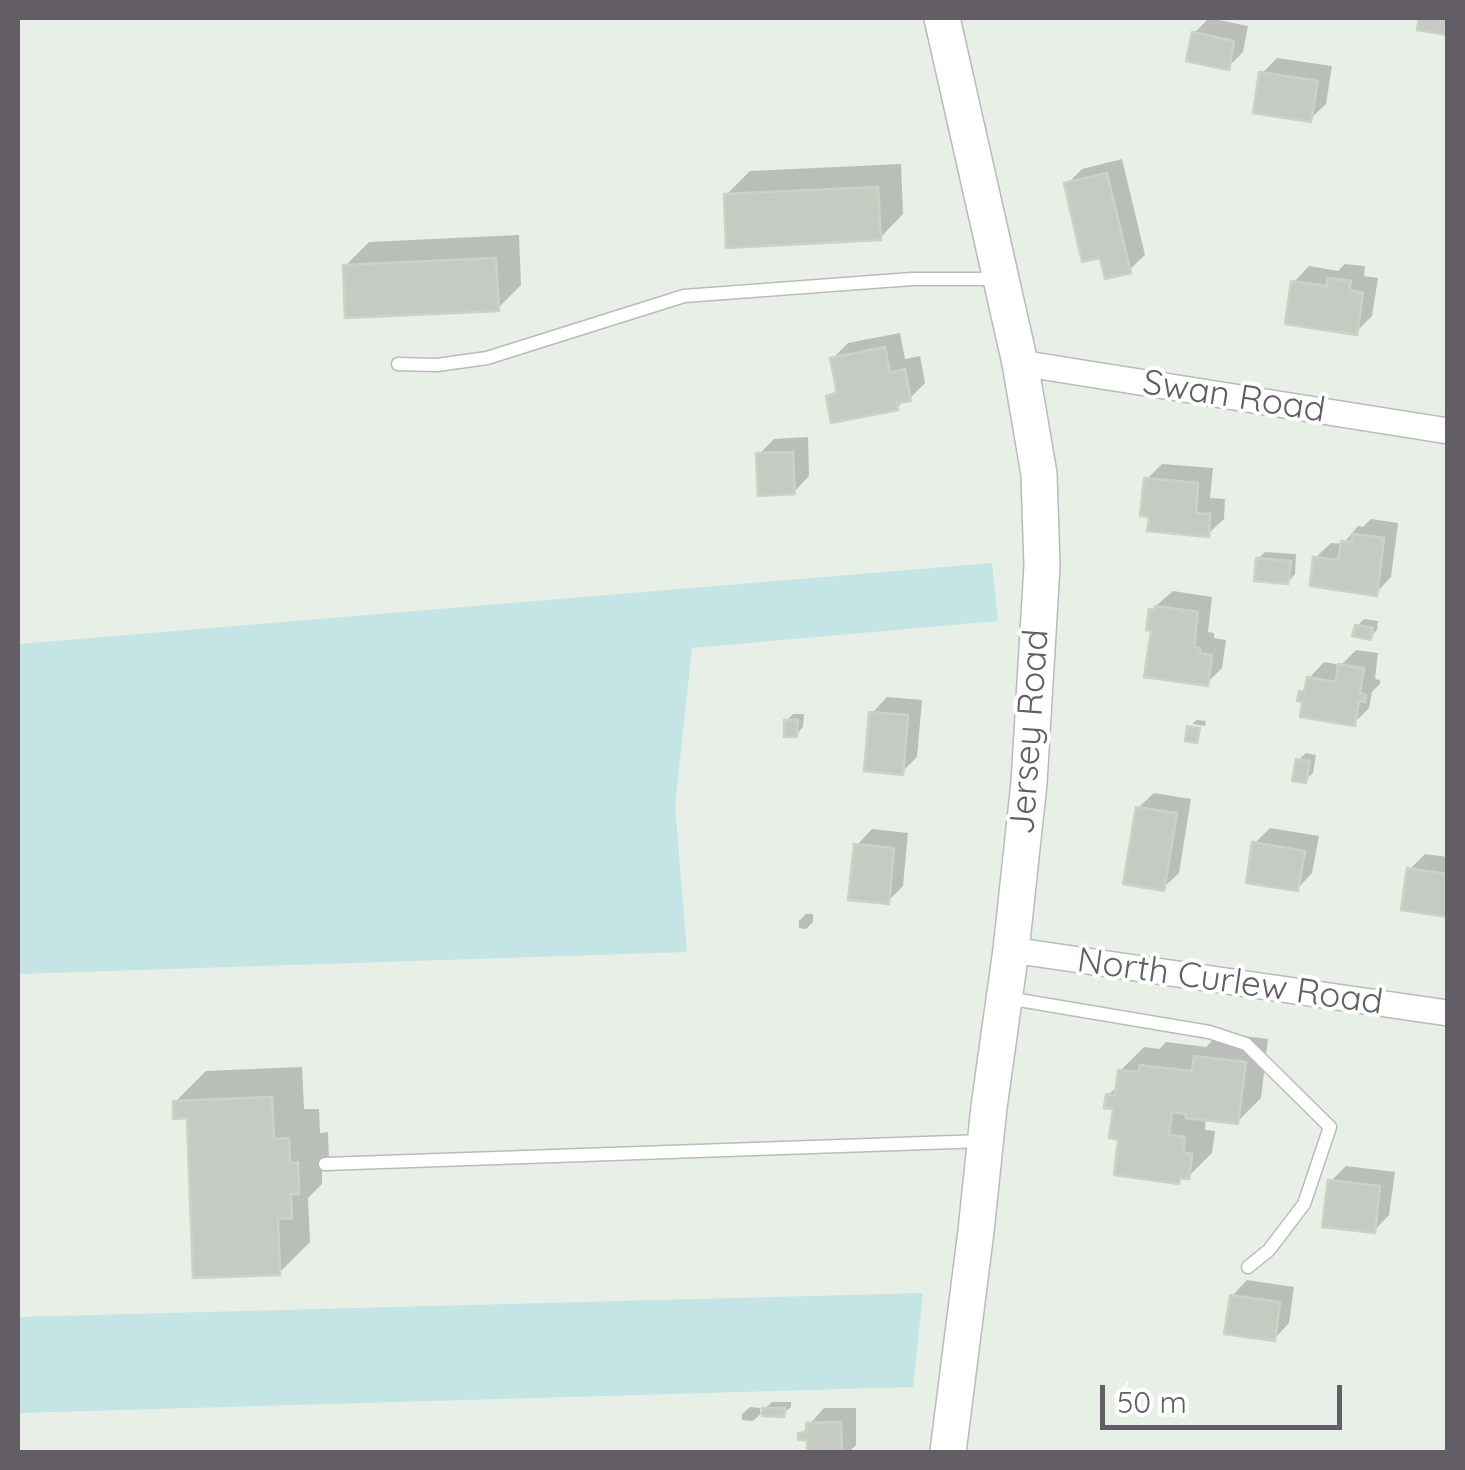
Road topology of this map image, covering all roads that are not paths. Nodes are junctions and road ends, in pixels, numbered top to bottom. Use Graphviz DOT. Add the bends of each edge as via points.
graph roads {
  1 [pos="942,18"];
  2 [pos="1000,278"];
  3 [pos="1020,362"];
  4 [pos="398,364"];
  5 [pos="1448,431"];
  6 [pos="1012,950"];
  7 [pos="1005,998"];
  8 [pos="1448,1013"];
  9 [pos="985,1141"];
  10 [pos="325,1164"];
  11 [pos="1248,1267"];
  12 [pos="953,1452"];
  1 -- 2 [label="street, Jersey Road"];
  2 -- 3 [label="street, Jersey Road"];
  2 -- 4 [label="lane" via="684,296 487,358"];
  3 -- 5 [label="street, Swan Road"];
  3 -- 6 [label="street, Jersey Road" via="1039,474 1042,566"];
  6 -- 7 [label="street, Jersey Road"];
  6 -- 8 [label="street, North Curlew Road"];
  7 -- 9 [label="street, Jersey Road"];
  7 -- 11 [label="lane" via="1246,1044 1330,1127 1304,1204"];
  9 -- 10 [label="lane"];
  9 -- 12 [label="street, Jersey Road"];
}
